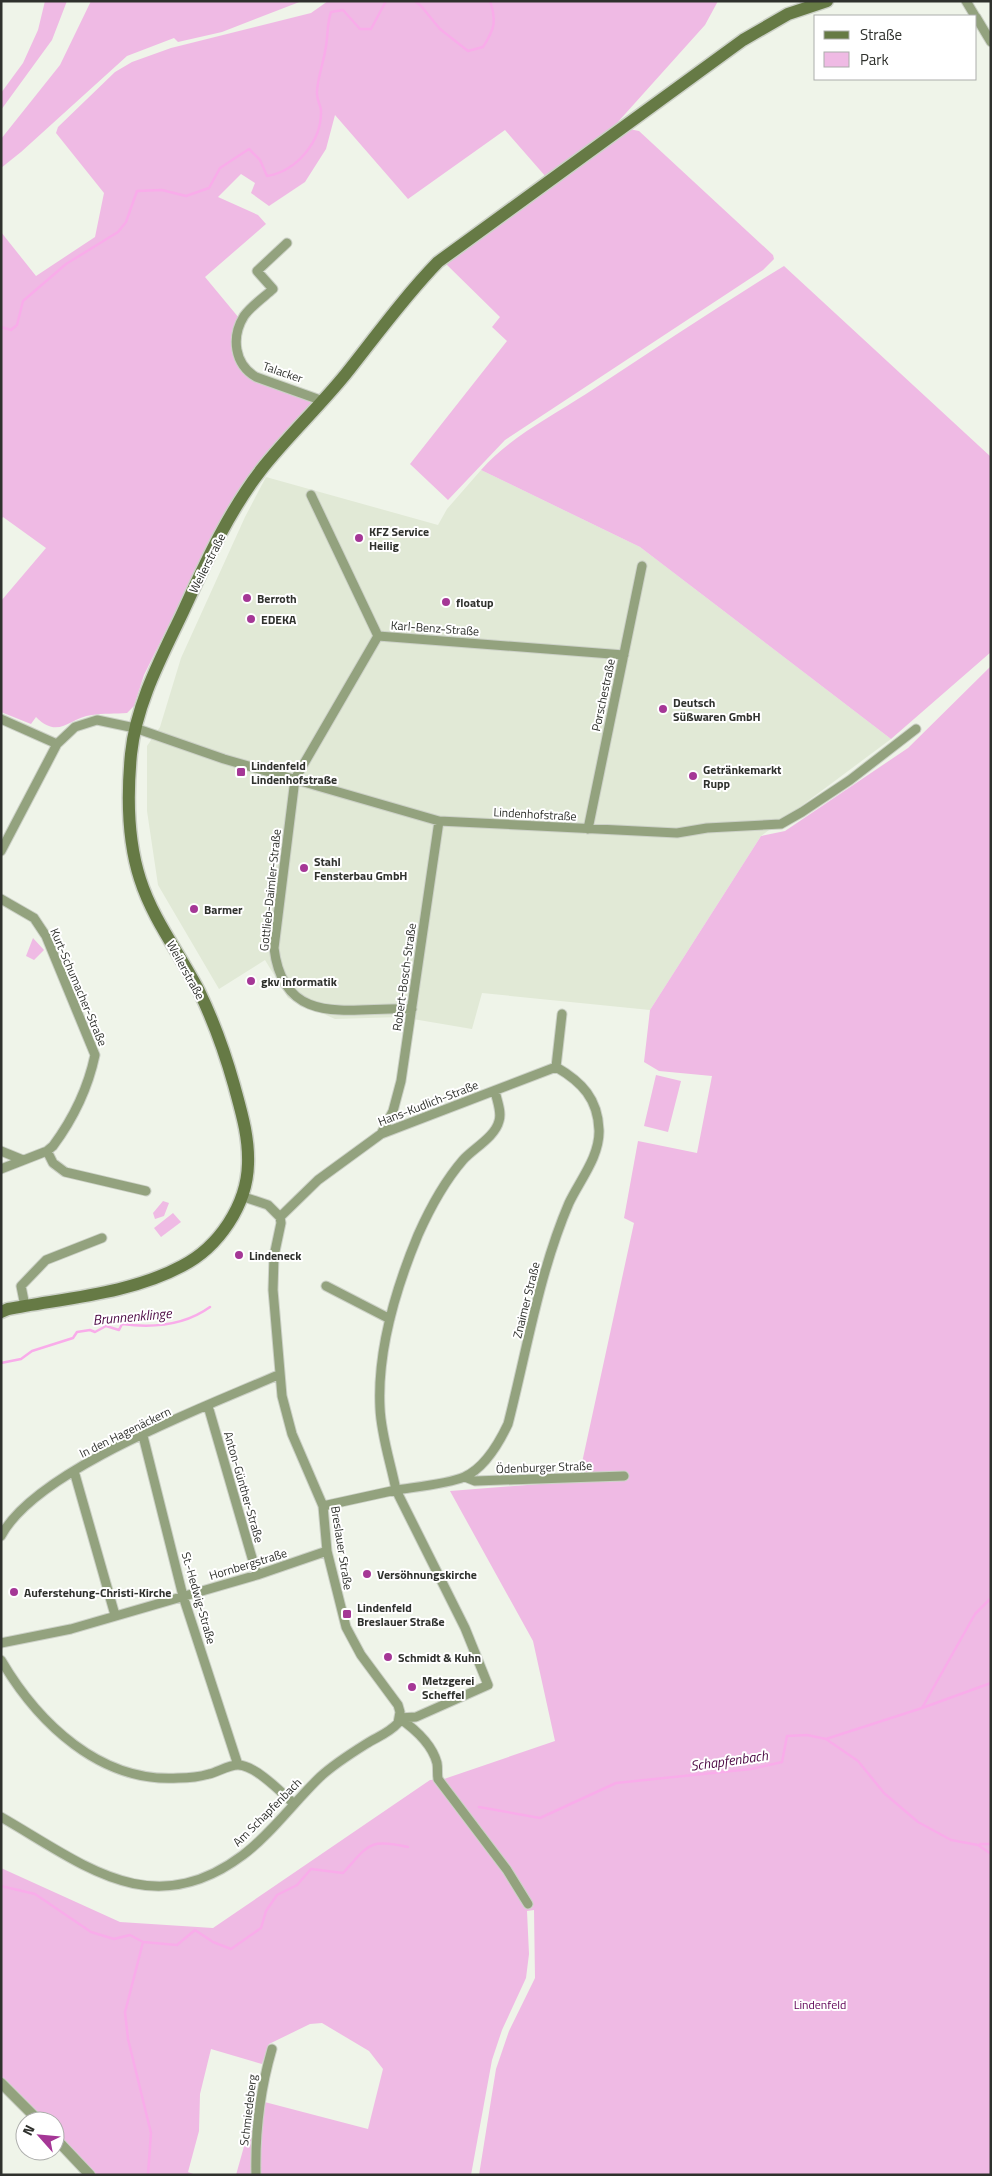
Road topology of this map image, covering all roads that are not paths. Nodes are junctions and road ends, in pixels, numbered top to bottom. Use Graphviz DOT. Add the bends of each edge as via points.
graph roads {
  1 [pos="827,1"];
  2 [pos="966,1"];
  3 [pos="974,15"];
  4 [pos="977,20"];
  5 [pos="991,42"];
  6 [pos="287,243"];
  7 [pos="323,401"];
  8 [pos="311,495"];
  9 [pos="642,566"];
  10 [pos="378,636"];
  11 [pos="624,655"];
  12 [pos="1,718"];
  13 [pos="135,728"];
  14 [pos="916,729"];
  15 [pos="58,744"];
  16 [pos="295,779"];
  17 [pos="440,821"];
  18 [pos="588,829"];
  19 [pos="1,851"];
  20 [pos="1,900"];
  21 [pos="412,1009"];
  22 [pos="562,1014"];
  23 [pos="556,1068"];
  24 [pos="495,1092"];
  25 [pos="382,1134"];
  26 [pos="1,1151"];
  27 [pos="47,1151"];
  28 [pos="23,1160"];
  29 [pos="1,1169"];
  30 [pos="146,1191"];
  31 [pos="241,1196"];
  32 [pos="280,1217"];
  33 [pos="102,1238"];
  34 [pos="326,1286"];
  35 [pos="25,1306"];
  36 [pos="1,1312"];
  37 [pos="390,1319"];
  38 [pos="278,1375"];
  39 [pos="208,1406"];
  40 [pos="143,1436"];
  41 [pos="74,1471"];
  42 [pos="624,1476"];
  43 [pos="465,1477"];
  44 [pos="396,1490"];
  45 [pos="323,1506"];
  46 [pos="1,1536"];
  47 [pos="327,1551"];
  48 [pos="257,1575"];
  49 [pos="183,1596"];
  50 [pos="115,1616"];
  51 [pos="1,1643"];
  52 [pos="1,1660"];
  53 [pos="399,1718"];
  54 [pos="238,1765"];
  55 [pos="293,1803"];
  56 [pos="1,1817"];
  57 [pos="528,1904"];
  58 [pos="272,2049"];
  59 [pos="1,2083"];
  60 [pos="29,2111"];
  61 [pos="65,2149"];
  62 [pos="90,2175"];
  63 [pos="256,2175"];
  1 -- 7 [label="main road, Weilerstraße" via="788,14 743,40 438,262 398,305"];
  2 -- 3 [label="street"];
  4 -- 5 [label="street"];
  6 -- 7 [label="street, Talacker" via="257,271 272,289 245,315 236,341 237,355 247,371 256,377"];
  7 -- 13 [label="main road, Weilerstraße" via="276,452 234,511 153,676"];
  8 -- 10 [label="street"];
  9 -- 11 [label="street, Porschestraße"];
  10 -- 11 [label="street, Karl-Benz-Straße"];
  10 -- 16 [label="street, Karl-Benz-Straße"];
  11 -- 18 [label="street, Porschestraße"];
  12 -- 15 [label="street"];
  13 -- 15 [label="street, Lindenhofstraße" via="98,720 75,727"];
  13 -- 16 [label="street, Lindenhofstraße" via="224,759"];
  13 -- 31 [label="main road, Weilerstraße" via="128,800 134,855 151,908 198,988 227,1059 245,1126 248,1165"];
  14 -- 18 [label="street, Lindenhofstraße" via="850,780 782,824 677,833"];
  15 -- 19 [label="street, Lindenhofstraße"];
  16 -- 17 [label="street, Lindenhofstraße"];
  16 -- 21 [label="street, Gottlieb-Daimler-Straße" via="274,948 276,966 287,988 304,1002 331,1011"];
  17 -- 18 [label="street, Lindenhofstraße"];
  17 -- 21 [label="street, Robert-Bosch-Straße"];
  20 -- 27 [label="street, Kurt-Schumacher-Straße" via="34,918 46,936 95,1055 76,1109"];
  21 -- 25 [label="street, Robert-Bosch-Straße" via="401,1081"];
  22 -- 23 [label="street"];
  23 -- 24 [label="street, Hans-Kudlich-Straße"];
  23 -- 43 [label="street, Znaimer Straße" via="576,1078 596,1107 599,1131 595,1154 551,1250 508,1424 499,1444"];
  24 -- 25 [label="street, Hans-Kudlich-Straße"];
  24 -- 37 [label="street, Hans-Kudlich-Straße" via="499,1121 437,1196 418,1235"];
  25 -- 32 [label="street, Hans-Kudlich-Straße" via="318,1180"];
  26 -- 28 [label="street"];
  27 -- 28 [label="street"];
  27 -- 30 [label="street" via="52,1163 65,1172"];
  28 -- 29 [label="street"];
  31 -- 32 [label="street" via="268,1205"];
  31 -- 35 [label="main road, Weilerstraße" via="217,1238 183,1266 124,1286"];
  32 -- 38 [label="street, Breslauer Straße" via="273,1290"];
  33 -- 35 [label="street" via="46,1260 21,1286"];
  34 -- 37 [label="street"];
  35 -- 36 [label="main road, Weilerstraße"];
  37 -- 44 [label="street, Hans-Kudlich-Straße" via="381,1373 380,1409"];
  38 -- 39 [label="street, In den Hagenäckern"];
  38 -- 45 [label="street, Breslauer Straße" via="292,1434"];
  39 -- 40 [label="street, In den Hagenäckern"];
  39 -- 48 [label="street, Anton-Günther-Straße"];
  40 -- 41 [label="street, In den Hagenäckern"];
  40 -- 49 [label="street, St.-Hedwig-Straße"];
  41 -- 46 [label="street, In den Hagenäckern" via="24,1506"];
  41 -- 50 [label="street"];
  42 -- 43 [label="street, Ödenburger Straße" via="475,1481"];
  43 -- 44 [label="street"];
  44 -- 45 [label="street"];
  44 -- 53 [label="street, Hans-Kudlich-Straße" via="465,1628 488,1685 416,1717"];
  45 -- 47 [label="street, Breslauer Straße"];
  47 -- 48 [label="street, Hornbergstraße"];
  47 -- 53 [label="street, Breslauer Straße" via="346,1627 361,1655 398,1704"];
  48 -- 49 [label="street, Hornbergstraße"];
  49 -- 50 [label="street, Hornbergstraße"];
  49 -- 54 [label="street, St.-Hedwig-Straße"];
  50 -- 51 [label="street, Hornbergstraße" via="71,1629"];
  52 -- 54 [label="street" via="18,1689 44,1720 79,1748 117,1768 142,1776 172,1778 207,1775"];
  53 -- 55 [label="street, Am Schapfenbach" via="394,1727 332,1766"];
  53 -- 57 [label="street" via="425,1741 438,1765 438,1779 507,1870"];
  54 -- 55 [label="street" via="273,1784"];
  55 -- 56 [label="street, Am Schapfenbach" via="243,1855 196,1881 168,1886 136,1886 117,1881"];
  58 -- 63 [label="street, Schmiedeberg" via="256,2126"];
  59 -- 60 [label="street"];
  61 -- 62 [label="street"];
}
